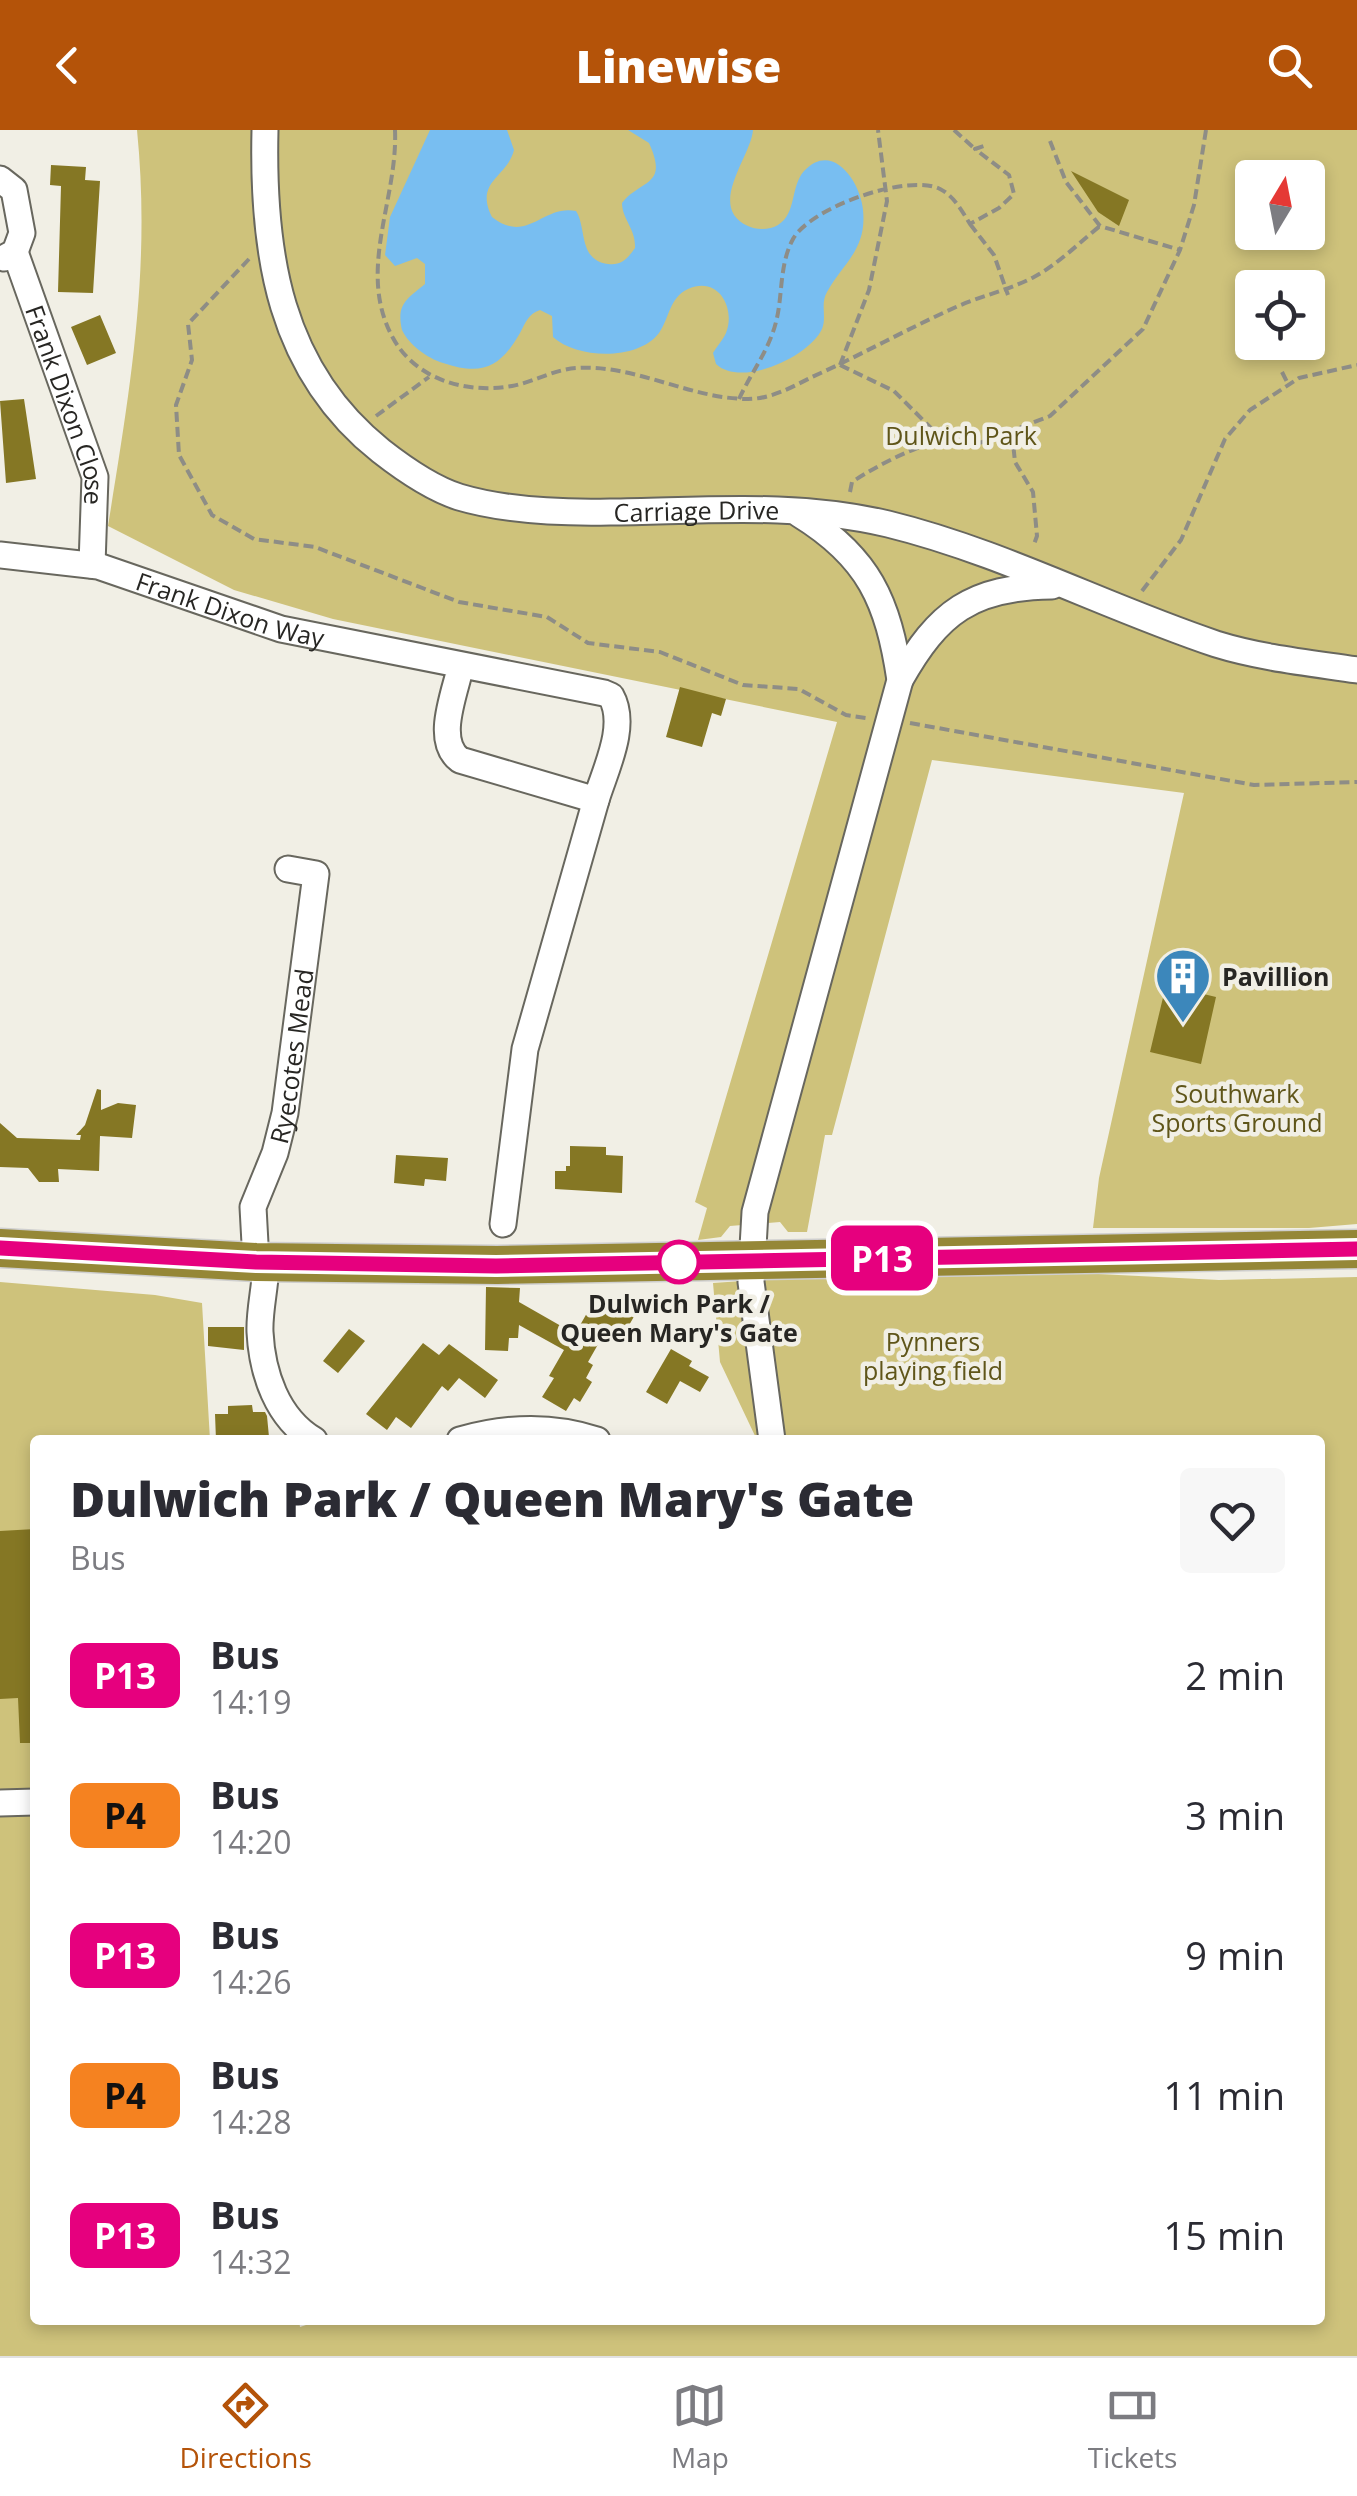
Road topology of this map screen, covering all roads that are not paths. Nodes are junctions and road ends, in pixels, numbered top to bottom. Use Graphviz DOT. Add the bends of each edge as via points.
graph roads {
  1 [pos="265,130"];
  2 [pos="0,179"];
  3 [pos="8,255"];
  4 [pos="793,510"];
  5 [pos="0,555"];
  6 [pos="92,565"];
  7 [pos="1062,586"];
  8 [pos="460,665"];
  9 [pos="1357,670"];
  10 [pos="900,680"];
  11 [pos="596,800"];
  12 [pos="288,869"];
  13 [pos="503,1224"];
  14 [pos="0,1248"];
  15 [pos="1357,1249"];
  16 [pos="751,1260"];
  17 [pos="261,1262"];
  18 [pos="305,1435"];
  19 [pos="482,1435"];
  20 [pos="572,1435"];
  21 [pos="771,1435"];
  22 [pos="30,1802"];
  23 [pos="0,1803"];
  1 -- 4 [label="street, Carriage Drive" via="270,238 282,306 326,396 356,431 430,484 488,504 608,512"];
  2 -- 3 [label="street, Frank Dixon Close" via="14,190 22,233"];
  3 -- 6 [label="street, Frank Dixon Close" via="94,477"];
  4 -- 7 [label="street, Carriage Drive" via="932,536"];
  4 -- 10 [label="street" via="840,544 873,584"];
  5 -- 6 [label="street, Frank Dixon Way"];
  6 -- 8 [label="street, Frank Dixon Way" via="281,629"];
  7 -- 9 [label="street, Carriage Drive" via="1220,645"];
  7 -- 10 [label="street" via="994,593 963,607 939,622"];
  8 -- 11 [label="street" via="446,739 450,752"];
  8 -- 11 [label="street, Frank Dixon Way" via="611,696 616,733"];
  10 -- 16 [label="street" via="760,1187"];
  11 -- 13 [label="street, Frank Dixon Way" via="525,1049"];
  12 -- 17 [label="street, Ryecotes Mead" via="316,874 285,1114 253,1207"];
  14 -- 17 [label="highway"];
  15 -- 16 [label="highway"];
  16 -- 17 [label="highway"];
  16 -- 21 [label="street"];
  17 -- 18 [label="street" via="268,1381"];
  19 -- 20 [label="street" via="512,1428"];
  22 -- 23 [label="street"];
}
